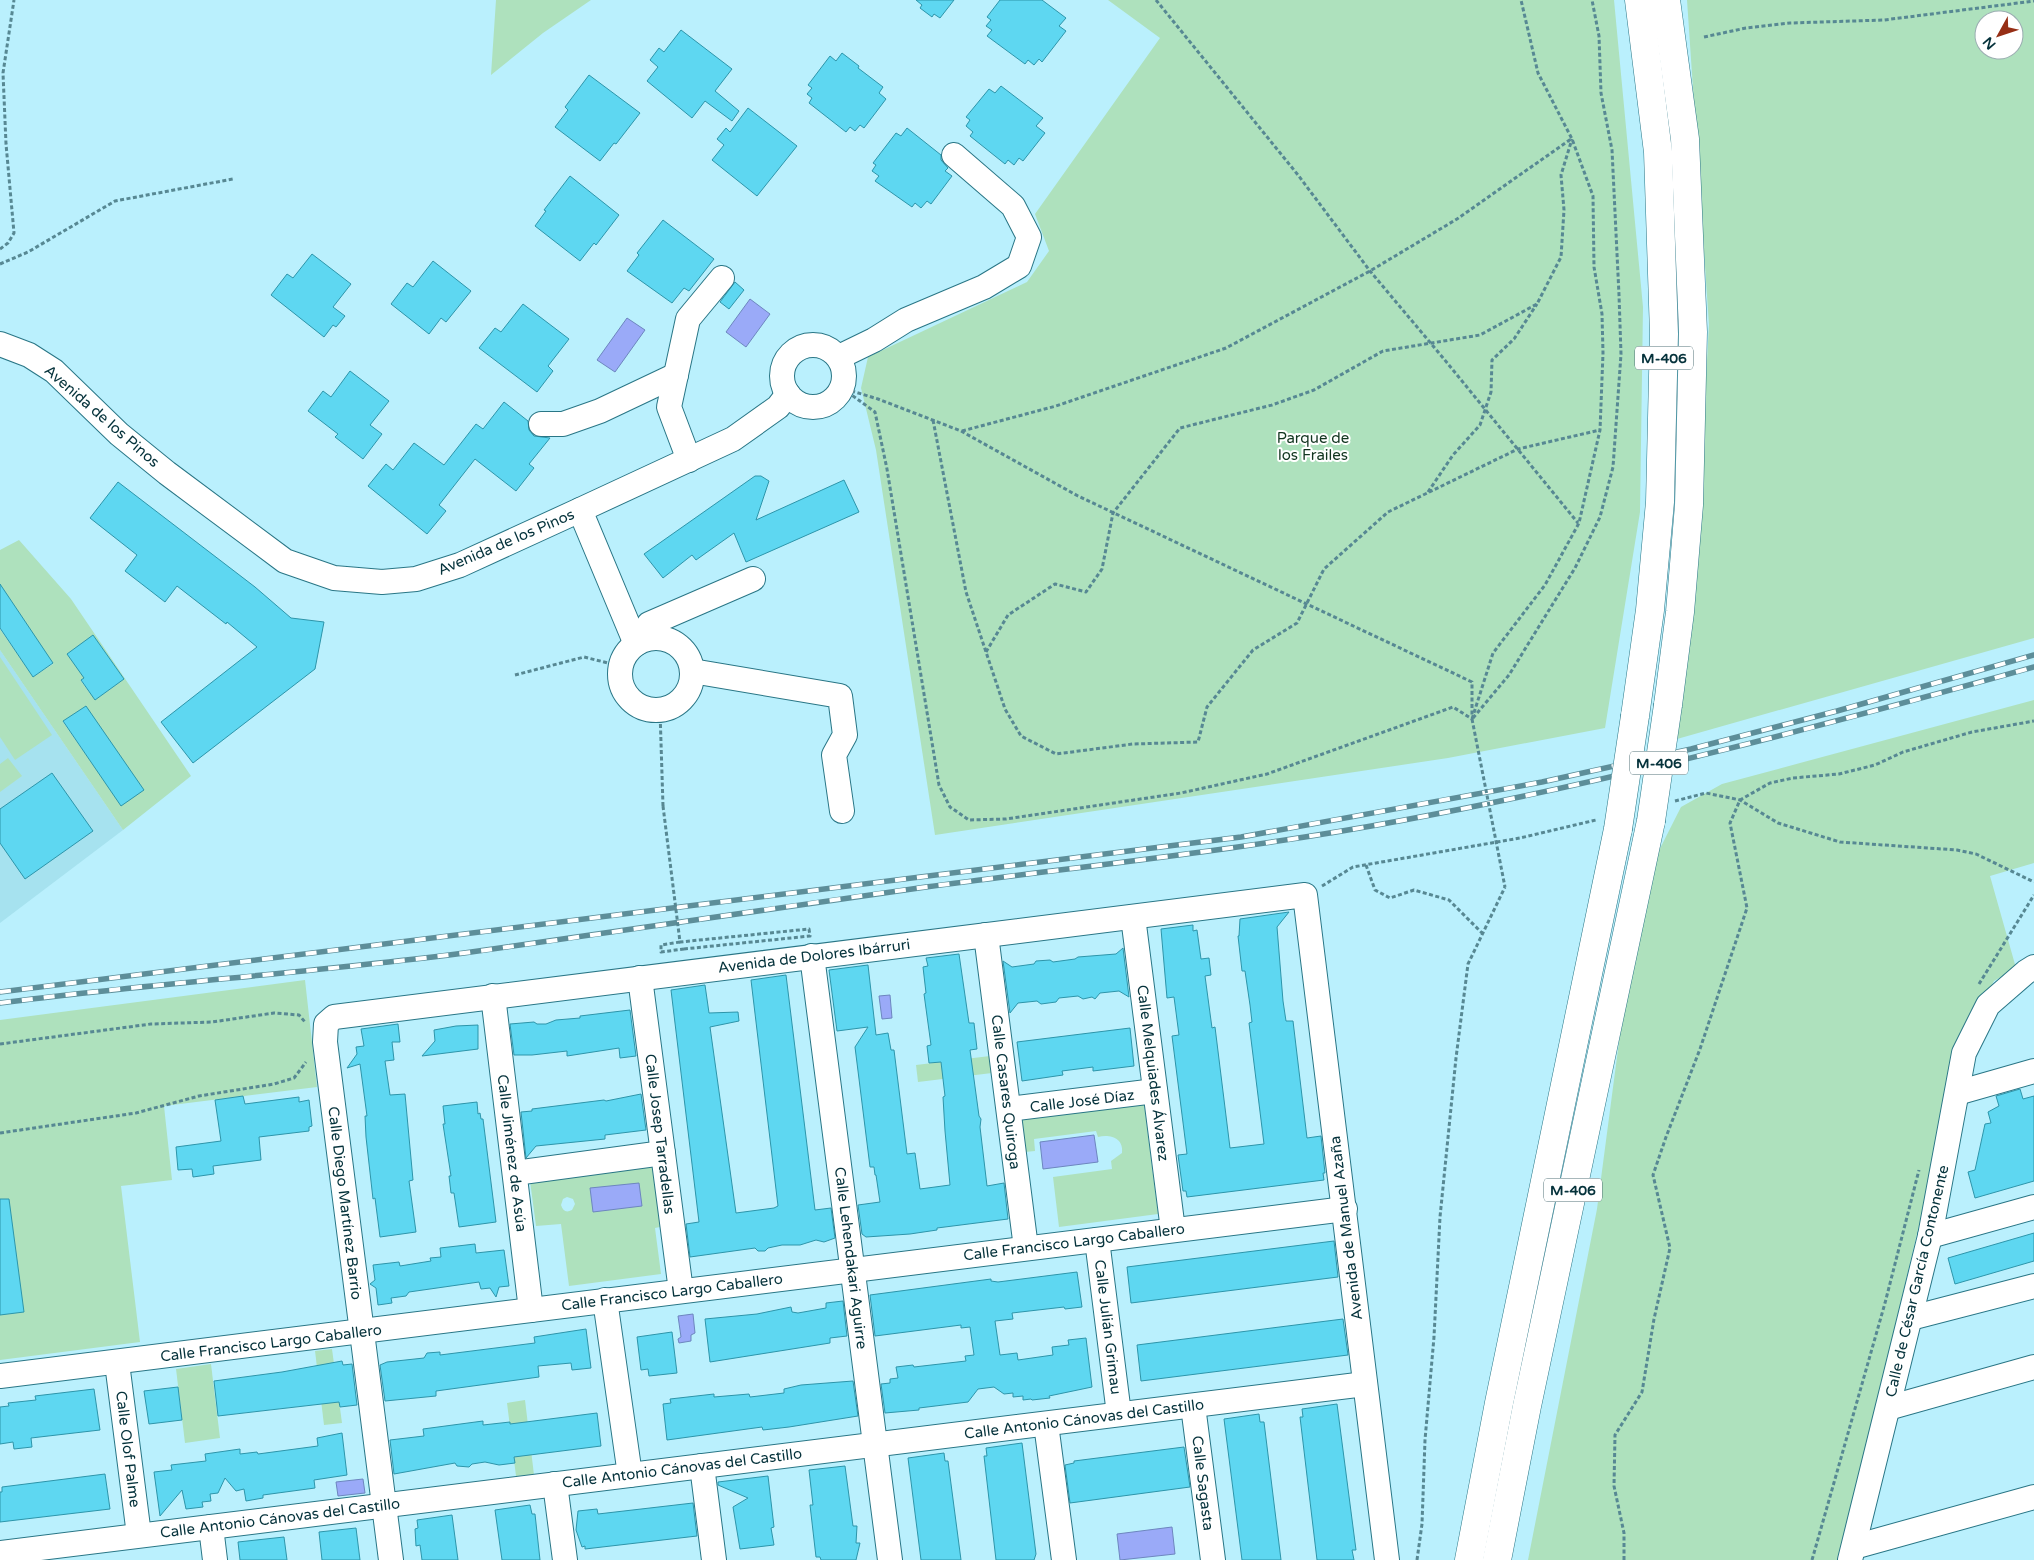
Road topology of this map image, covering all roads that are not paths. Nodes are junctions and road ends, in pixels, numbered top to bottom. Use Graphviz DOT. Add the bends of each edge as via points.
graph roads {
  1 [pos="1639,0"];
  2 [pos="1666,0"];
  3 [pos="954,155"];
  4 [pos="722,278"];
  5 [pos="0,344"];
  6 [pos="839,357"];
  7 [pos="676,375"];
  8 [pos="788,394"];
  9 [pos="542,424"];
  10 [pos="689,460"];
  11 [pos="580,510"];
  12 [pos="753,579"];
  13 [pos="641,641"];
  14 [pos="692,671"];
  15 [pos="842,811"];
  16 [pos="1305,895"];
  17 [pos="1133,917"];
  18 [pos="986,935"];
  19 [pos="812,956"];
  20 [pos="2034,967"];
  21 [pos="640,978"];
  22 [pos="493,996"];
  23 [pos="318,1026"];
  24 [pos="2034,1071"];
  25 [pos="1155,1091"];
  26 [pos="1957,1093"];
  27 [pos="1009,1110"];
  28 [pos="663,1153"];
  29 [pos="515,1173"];
  30 [pos="2034,1207"];
  31 [pos="1345,1209"];
  32 [pos="1173,1230"];
  33 [pos="1930,1236"];
  34 [pos="1097,1240"];
  35 [pos="1026,1248"];
  36 [pos="852,1270"];
  37 [pos="2034,1286"];
  38 [pos="680,1291"];
  39 [pos="606,1300"];
  40 [pos="531,1310"];
  41 [pos="1911,1318"];
  42 [pos="361,1331"];
  43 [pos="117,1363"];
  44 [pos="2034,1367"];
  45 [pos="0,1376"];
  46 [pos="1365,1384"];
  47 [pos="1193,1406"];
  48 [pos="1888,1408"];
  49 [pos="1120,1414"];
  50 [pos="1046,1424"];
  51 [pos="875,1444"];
  52 [pos="702,1466"];
  53 [pos="630,1475"];
  54 [pos="555,1484"];
  55 [pos="2034,1497"];
  56 [pos="384,1505"];
  57 [pos="211,1527"];
  58 [pos="139,1535"];
  59 [pos="67,1552"];
  60 [pos="0,1553"];
  61 [pos="1852,1553"];
  62 [pos="215,1560"];
  63 [pos="390,1560"];
  64 [pos="565,1560"];
  65 [pos="714,1560"];
  66 [pos="890,1560"];
  67 [pos="1064,1560"];
  68 [pos="1213,1560"];
  69 [pos="1386,1560"];
  70 [pos="1469,1560"];
  71 [pos="1498,1560"];
  1 -- 70 [label="highway, M-406, bridge" via="1658,152 1664,334 1660,502 1650,610 1618,829"];
  2 -- 71 [label="highway, M-406, bridge" via="1684,139 1693,332 1689,505 1680,612 1651,821 1527,1406"];
  3 -- 6 [label="street" via="1014,206 1028,238 1019,266 984,287 906,320"];
  4 -- 7 [label="street" via="688,319"];
  5 -- 11 [label="street, Avenida de los Pinos" via="29,355 54,371 167,473 286,561 334,578 382,582 416,579 460,564"];
  6 -- 8 [label="street" via="844,377 836,397 827,403 806,406"];
  6 -- 8 [label="street" via="820,345 798,348 790,355 782,375"];
  7 -- 9 [label="street" via="600,411 563,424"];
  7 -- 10 [label="street" via="669,407"];
  8 -- 10 [label="street, Avenida de los Pinos" via="778,408 733,439"];
  10 -- 11 [label="street, Avenida de los Pinos"];
  11 -- 13 [label="street"];
  12 -- 13 [label="street" via="649,624"];
  13 -- 14 [label="street" via="659,638 671,641 682,648"];
  13 -- 14 [label="street" via="626,652 620,666 620,679 632,702 643,708 660,710 672,707 684,697"];
  14 -- 15 [label="street" via="840,696 844,735 834,755"];
  16 -- 17 [label="street, Avenida de Dolores Ibárruri"];
  16 -- 31 [label="street, Avenida de Manuel Azaña"];
  17 -- 18 [label="street, Avenida de Dolores Ibárruri"];
  17 -- 25 [label="street, Calle Melquiades Álvarez"];
  18 -- 19 [label="street, Avenida de Dolores Ibárruri"];
  18 -- 27 [label="street, Calle Casares Quiroga"];
  19 -- 21 [label="street, Avenida de Dolores Ibárruri"];
  19 -- 36 [label="street, Calle Lehendakari Aguirre"];
  20 -- 26 [label="street, Calle de César García Contonente" via="1981,997 1964,1053"];
  21 -- 22 [label="street, Avenida de Dolores Ibárruri"];
  21 -- 28 [label="street, Calle Josep Tarradellas"];
  22 -- 23 [label="street, Avenida de Dolores Ibárruri" via="334,1017"];
  22 -- 29 [label="street, Calle Jiménez de Asúa"];
  23 -- 42 [label="street, Calle Diego Martínez Barrio" via="325,1042"];
  24 -- 26 [label="street"];
  25 -- 27 [label="street, Calle José Díaz"];
  25 -- 32 [label="street, Calle Melquiades Álvarez"];
  26 -- 33 [label="street, Calle de César García Contonente"];
  27 -- 35 [label="street, Calle Casares Quiroga"];
  28 -- 29 [label="street"];
  28 -- 38 [label="street, Calle Josep Tarradellas"];
  29 -- 40 [label="street, Calle Jiménez de Asúa"];
  30 -- 33 [label="street"];
  31 -- 32 [label="street, Calle Francisco Largo Caballero"];
  31 -- 46 [label="street, Avenida de Manuel Azaña"];
  32 -- 34 [label="street, Calle Francisco Largo Caballero"];
  33 -- 41 [label="street, Calle de César García Contonente"];
  34 -- 35 [label="street, Calle Francisco Largo Caballero"];
  34 -- 49 [label="street, Calle Julián Grimau"];
  35 -- 36 [label="street, Calle Francisco Largo Caballero"];
  36 -- 38 [label="street, Calle Francisco Largo Caballero"];
  36 -- 51 [label="street, Calle Lehendakari Aguirre"];
  37 -- 41 [label="street"];
  38 -- 39 [label="street, Calle Francisco Largo Caballero"];
  39 -- 40 [label="street, Calle Francisco Largo Caballero"];
  39 -- 53 [label="street"];
  40 -- 42 [label="street, Calle Francisco Largo Caballero"];
  41 -- 48 [label="street, Calle de César García Contonente"];
  42 -- 43 [label="street, Calle Francisco Largo Caballero"];
  42 -- 56 [label="street, Calle Diego Martínez Barrio"];
  43 -- 45 [label="street, Calle Francisco Largo Caballero"];
  43 -- 58 [label="street, Calle Olof Palme"];
  44 -- 48 [label="street"];
  46 -- 47 [label="street, Calle Antonio Cánovas del Castillo"];
  46 -- 69 [label="street, Avenida de Manuel Azaña"];
  47 -- 49 [label="street, Calle Antonio Cánovas del Castillo"];
  47 -- 68 [label="street, Calle Sagasta"];
  48 -- 61 [label="street, Calle de César García Contonente"];
  49 -- 50 [label="street, Calle Antonio Cánovas del Castillo"];
  50 -- 51 [label="street, Calle Antonio Cánovas del Castillo"];
  50 -- 67 [label="street"];
  51 -- 52 [label="street, Calle Antonio Cánovas del Castillo"];
  51 -- 66 [label="street, Calle Lehendakari Aguirre"];
  52 -- 53 [label="street, Calle Antonio Cánovas del Castillo"];
  52 -- 65 [label="street"];
  53 -- 54 [label="street, Calle Antonio Cánovas del Castillo"];
  54 -- 56 [label="street, Calle Antonio Cánovas del Castillo"];
  54 -- 64 [label="street"];
  55 -- 61 [label="street"];
  56 -- 57 [label="street, Calle Antonio Cánovas del Castillo"];
  56 -- 63 [label="street, Calle Diego Martínez Barrio"];
  57 -- 58 [label="street, Calle Antonio Cánovas del Castillo"];
  57 -- 62 [label="street"];
  58 -- 59 [label="street, Calle Antonio Cánovas del Castillo"];
  59 -- 60 [label="street, Calle Antonio Cánovas del Castillo"];
}
